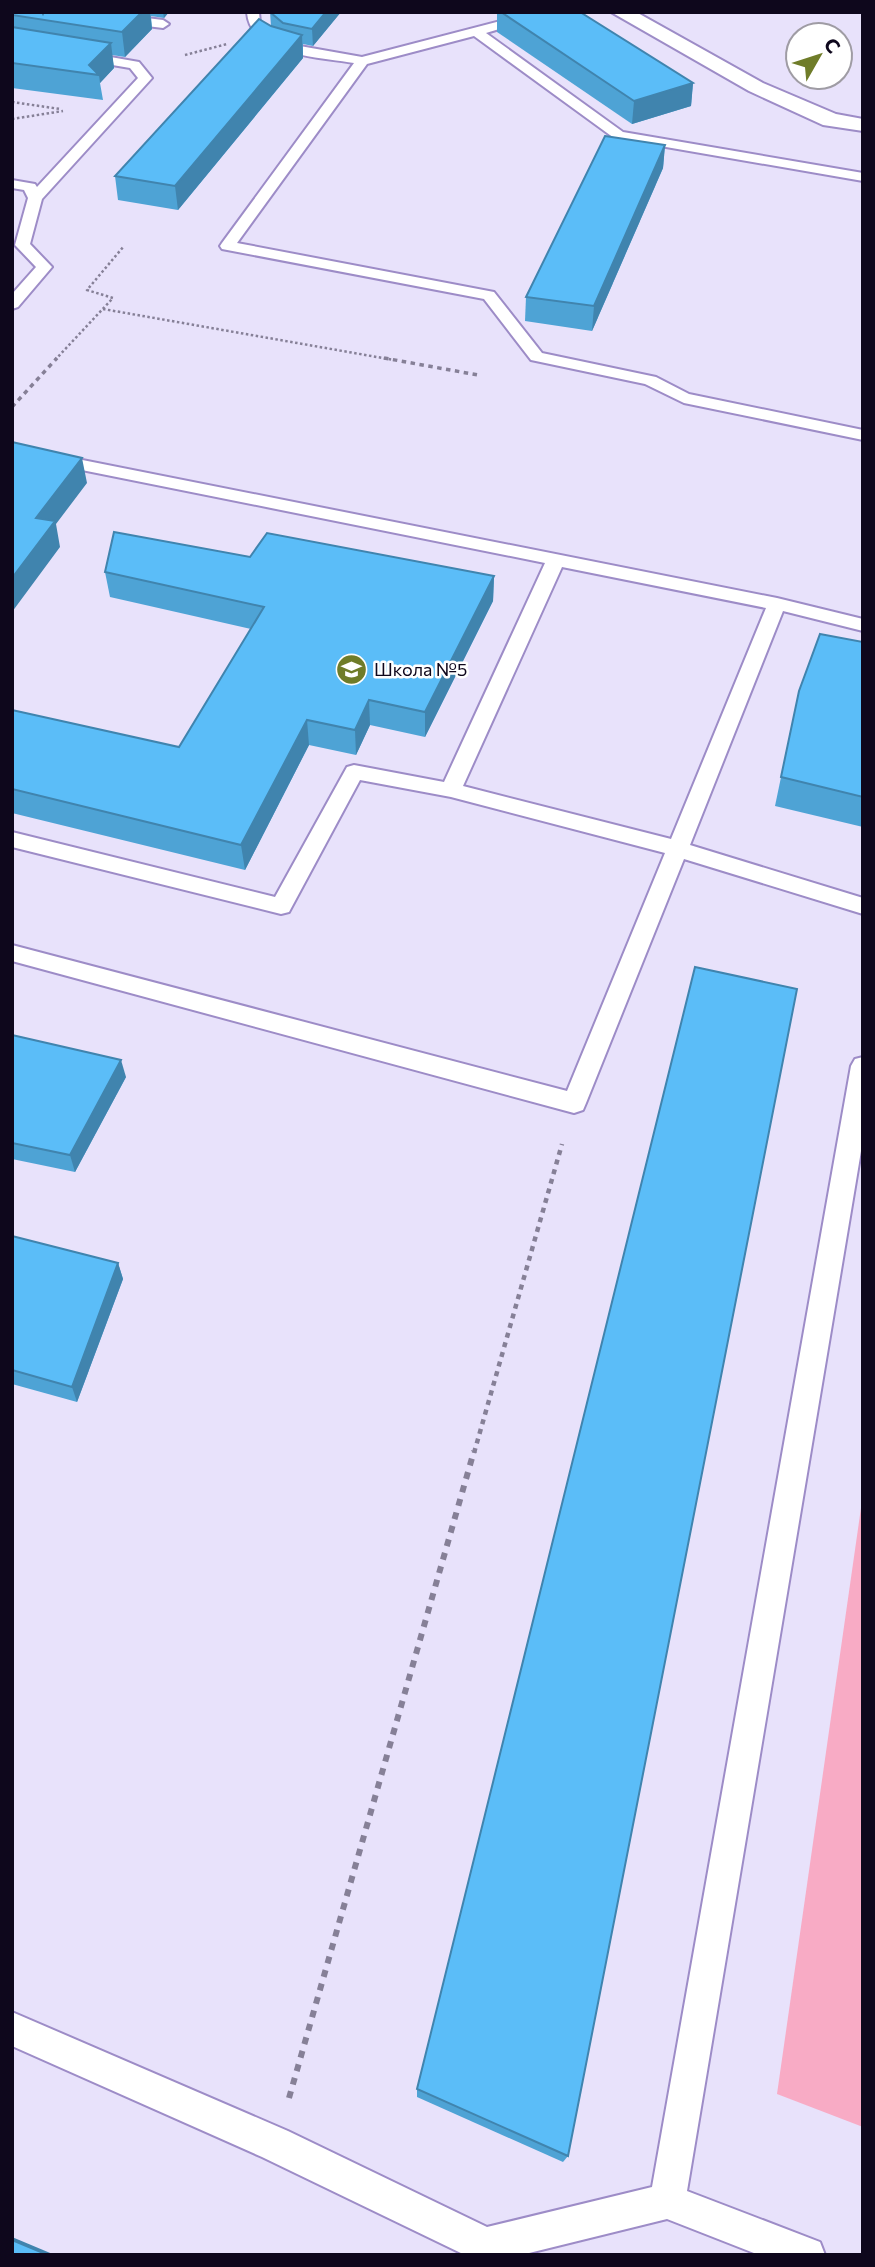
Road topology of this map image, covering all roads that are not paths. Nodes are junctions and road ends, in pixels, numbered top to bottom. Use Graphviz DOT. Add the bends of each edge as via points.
graph roads {
  1 [pos="65,12"];
  2 [pos="253,12"];
  3 [pos="550,12"];
  4 [pos="621,12"];
  5 [pos="163,24"];
  6 [pos="476,33"];
  7 [pos="66,53"];
  8 [pos="362,61"];
  9 [pos="863,125"];
  10 [pos="863,177"];
  11 [pos="12,184"];
  12 [pos="35,198"];
  13 [pos="12,304"];
  14 [pos="863,435"];
  15 [pos="12,451"];
  16 [pos="556,560"];
  17 [pos="777,604"];
  18 [pos="863,625"];
  19 [pos="451,790"];
  20 [pos="12,839"];
  21 [pos="675,848"];
  22 [pos="863,906"];
  23 [pos="12,953"];
  24 [pos="861,1081"];
  25 [pos="12,2029"];
  26 [pos="667,2201"];
  27 [pos="485,2250"];
  28 [pos="807,2255"];
  1 -- 5 [label="lane"];
  2 -- 8 [label="lane" via="254,24 279,46"];
  3 -- 6 [label="lane"];
  4 -- 9 [label="street" via="757,87 831,120"];
  6 -- 8 [label="lane"];
  6 -- 10 [label="lane" via="619,135"];
  7 -- 12 [label="lane" via="136,67 145,78"];
  8 -- 14 [label="lane" via="227,246 489,295 537,357 650,380 684,398"];
  11 -- 12 [label="lane" via="30,187"];
  12 -- 13 [label="lane" via="22,245 44,267"];
  15 -- 16 [label="lane"];
  16 -- 17 [label="lane"];
  16 -- 19 [label="lane"];
  17 -- 18 [label="lane"];
  17 -- 21 [label="lane"];
  19 -- 20 [label="lane" via="354,772 281,906"];
  19 -- 21 [label="lane"];
  21 -- 22 [label="lane"];
  21 -- 23 [label="lane" via="573,1102"];
  24 -- 26 [label="lane"];
  25 -- 27 [label="lane" via="275,2144"];
  26 -- 27 [label="lane"];
  26 -- 28 [label="lane"];
}
